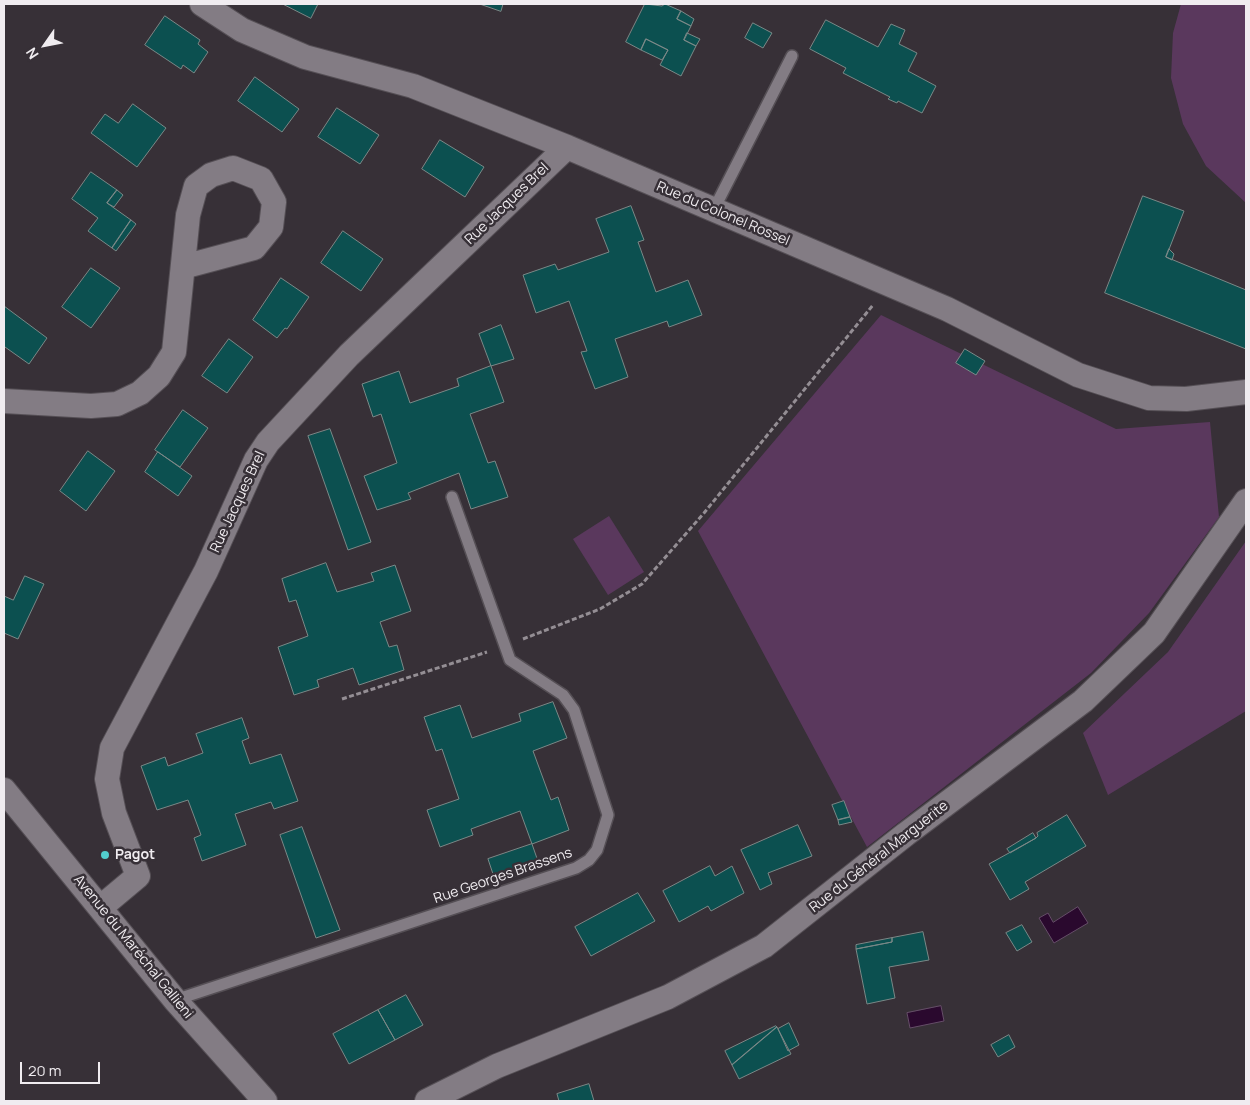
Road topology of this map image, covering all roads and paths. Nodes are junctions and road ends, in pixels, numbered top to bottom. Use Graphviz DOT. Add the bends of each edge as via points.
graph roads {
  1 [pos="202,4"];
  2 [pos="792,56"];
  3 [pos="567,147"];
  4 [pos="713,210"];
  5 [pos="183,267"];
  6 [pos="889,284"];
  7 [pos="1246,392"];
  8 [pos="4,401"];
  9 [pos="452,497"];
  10 [pos="1246,501"];
  11 [pos="505,646"];
  12 [pos="342,699"];
  13 [pos="4,790"];
  14 [pos="101,907"];
  15 [pos="175,1000"];
  16 [pos="265,1101"];
  17 [pos="427,1101"];
  1 -- 3 [label="street, Rue du Colonel Rossel" via="242,30 305,57 413,86"];
  2 -- 4 [label="lane"];
  3 -- 4 [label="street, Rue du Colonel Rossel"];
  3 -- 14 [label="street, Rue Jacques Brel" via="330,374 268,442 256,460 206,571 112,748 107,779 110,796 138,876"];
  4 -- 6 [label="street, Rue du Colonel Rossel"];
  5 -- 5 [label="street" via="188,215 196,186 211,175 233,168 261,179 274,202 272,227 254,248"];
  5 -- 8 [label="street" via="174,352 159,376 140,392 117,404 91,406"];
  6 -- 7 [label="street, Rue du Colonel Rossel" via="1078,375 1149,398 1186,399"];
  6 -- 11 [label="path" via="704,513 642,584 600,609"];
  9 -- 11 [label="lane, Rue Georges Brassens"];
  10 -- 17 [label="street, Rue du Général Marguerite" via="1154,633 1084,701 906,834 764,946 668,997 497,1066"];
  11 -- 12 [label="path"];
  11 -- 15 [label="lane, Rue Georges Brassens" via="510,660 563,695 574,710 608,815 597,850 589,860 576,868"];
  13 -- 14 [label="street, Avenue du Maréchal Gallieni"];
  14 -- 15 [label="street, Avenue du Maréchal Gallieni"];
  15 -- 16 [label="street, Avenue du Maréchal Gallieni"];
}
